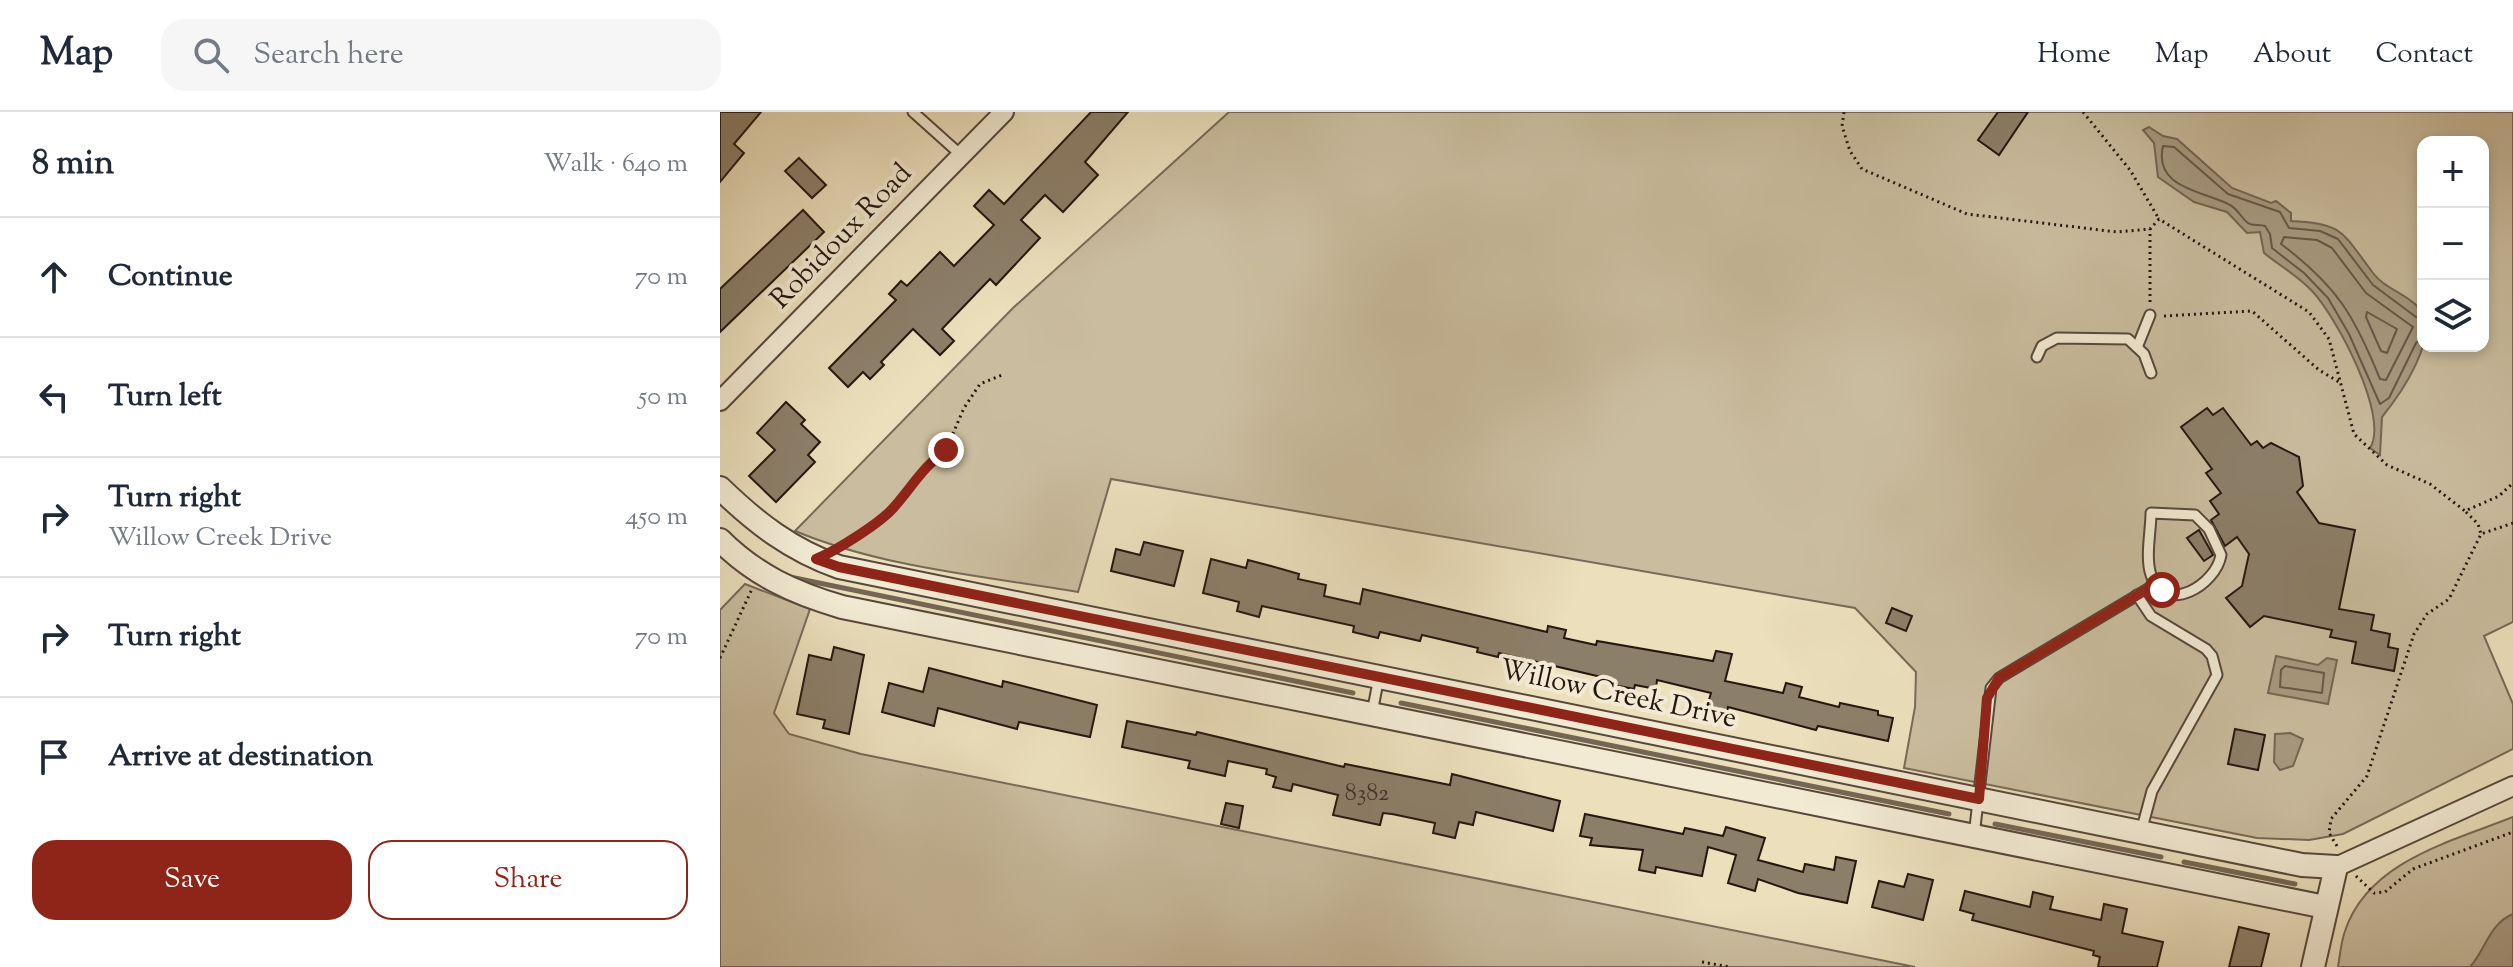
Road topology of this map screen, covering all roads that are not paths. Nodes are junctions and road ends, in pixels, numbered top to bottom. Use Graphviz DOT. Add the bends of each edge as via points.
graph roads {
  1 [pos="913,112"];
  2 [pos="1004,112"];
  3 [pos="961,155"];
  4 [pos="2150,315"];
  5 [pos="2138,345"];
  6 [pos="2037,357"];
  7 [pos="2151,373"];
  8 [pos="720,401"];
  9 [pos="720,488"];
  10 [pos="720,540"];
  11 [pos="2156,584"];
  12 [pos="2137,595"];
  13 [pos="1379,677"];
  14 [pos="1372,714"];
  15 [pos="2513,786"];
  16 [pos="1979,799"];
  17 [pos="2141,832"];
  18 [pos="1974,836"];
  19 [pos="2336,867"];
  20 [pos="2325,907"];
  21 [pos="2313,967"];
  1 -- 3 [label="lane"];
  2 -- 3 [label="street, Robidoux Road"];
  3 -- 8 [label="street, Robidoux Road"];
  4 -- 5 [label="lane"];
  5 -- 6 [label="lane" via="2128,339 2057,338 2042,346"];
  5 -- 7 [label="lane"];
  9 -- 13 [label="street, Willow Creek Drive" via="785,542 839,567"];
  10 -- 14 [label="street" via="767,578 842,607"];
  11 -- 11 [label="lane" via="2171,594 2190,593 2219,567 2219,546 2195,515 2151,513 2149,566"];
  11 -- 12 [label="lane"];
  12 -- 16 [label="lane" via="1999,678 1991,688"];
  12 -- 17 [label="lane" via="2151,616 2206,649 2217,675 2152,791"];
  13 -- 14 [label="lane"];
  13 -- 16 [label="street, Willow Creek Drive"];
  14 -- 18 [label="street"];
  15 -- 19 [label="street, Willow Creek Drive"];
  16 -- 17 [label="street, Willow Creek Drive"];
  16 -- 18 [label="lane"];
  17 -- 19 [label="street, Willow Creek Drive" via="2302,865"];
  18 -- 20 [label="street"];
  19 -- 20 [label="street"];
  20 -- 21 [label="street"];
}
